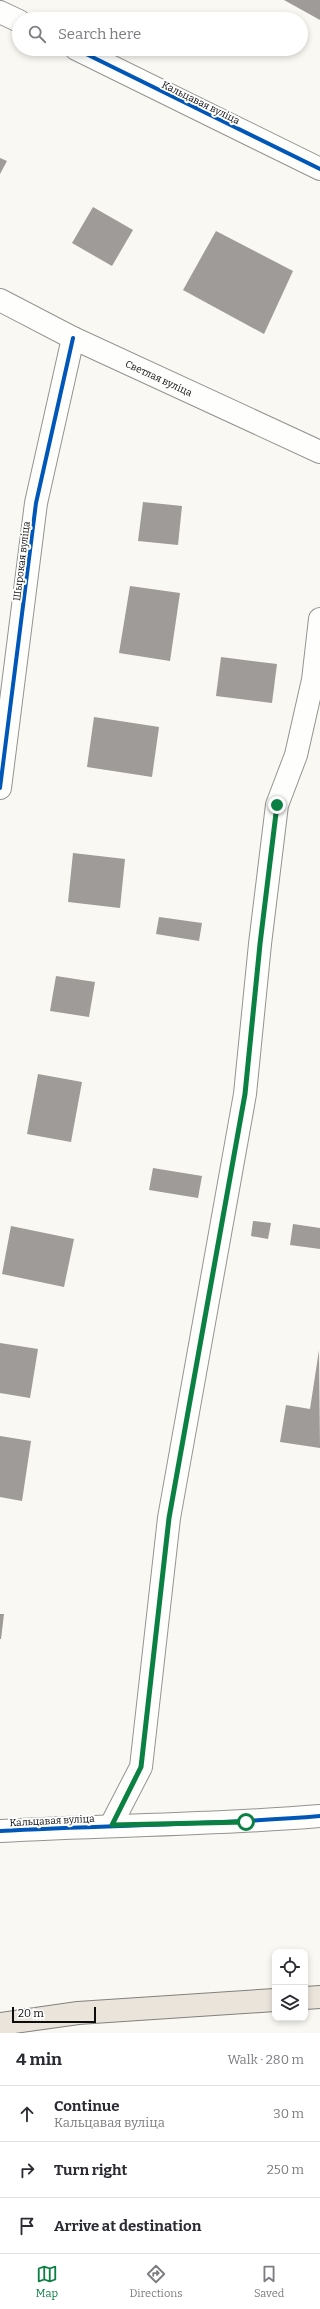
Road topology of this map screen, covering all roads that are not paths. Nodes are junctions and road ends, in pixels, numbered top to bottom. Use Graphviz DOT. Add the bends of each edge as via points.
graph roads {
  1 [pos="0,12"];
  2 [pos="12,18"];
  3 [pos="90,56"];
  4 [pos="320,169"];
  5 [pos="0,300"];
  6 [pos="73,338"];
  7 [pos="320,452"];
  8 [pos="320,619"];
  9 [pos="0,788"];
  10 [pos="320,1816"];
  11 [pos="112,1825"];
  12 [pos="0,1830"];
  13 [pos="320,1997"];
  14 [pos="308,1998"];
  15 [pos="272,2000"];
  16 [pos="0,2024"];
  1 -- 2 [label="street"];
  3 -- 4 [label="street, Кальцавая вуліца"];
  5 -- 6 [label="street, Светлая вуліца"];
  6 -- 7 [label="street, Светлая вуліца"];
  6 -- 9 [label="street, Шырокая вуліца" via="36,503"];
  8 -- 11 [label="street" via="312,688 296,755 277,805 245,1094 169,1518 141,1767"];
  10 -- 11 [label="street, Кальцавая вуліца" via="246,1822"];
  11 -- 12 [label="street, Кальцавая вуліца"];
  13 -- 14 [label="main road"];
  15 -- 16 [label="main road" via="78,2013"];
}
